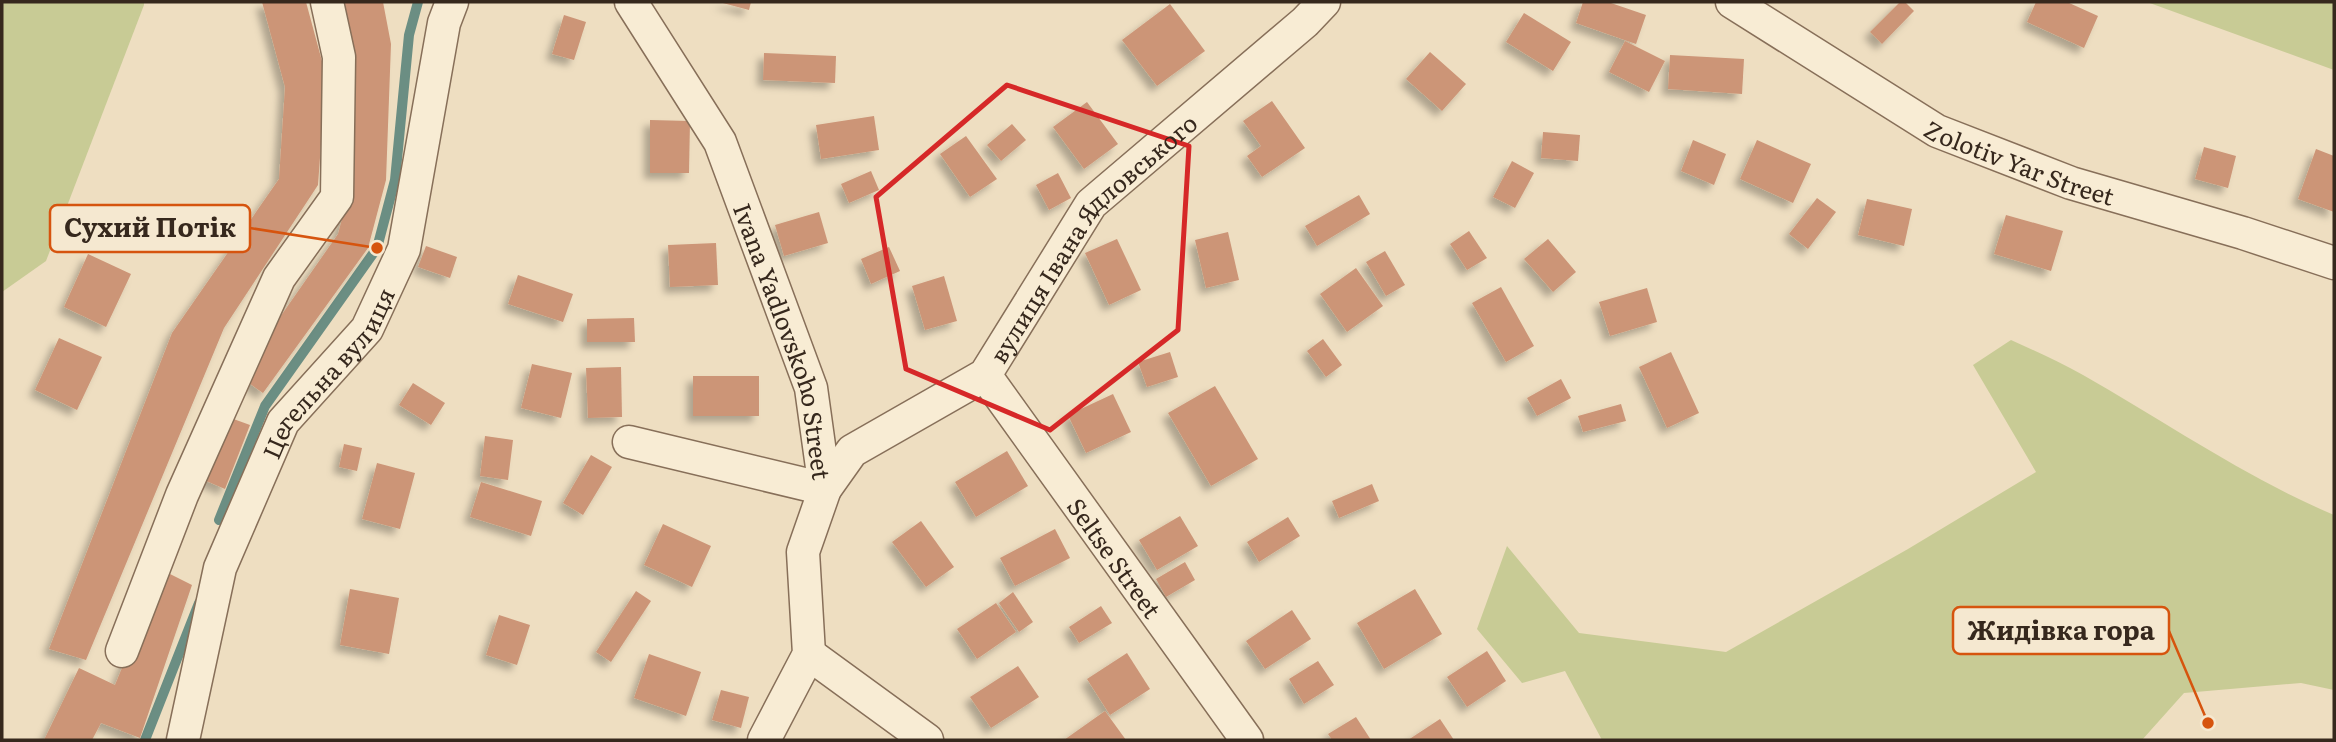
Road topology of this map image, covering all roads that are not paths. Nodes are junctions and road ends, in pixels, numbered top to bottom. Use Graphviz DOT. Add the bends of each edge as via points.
graph roads {
  1 [pos="327,2"];
  2 [pos="452,2"];
  3 [pos="631,2"];
  4 [pos="1324,2"];
  5 [pos="1731,2"];
  6 [pos="2334,263"];
  7 [pos="985,374"];
  8 [pos="629,442"];
  9 [pos="825,489"];
  10 [pos="121,652"];
  11 [pos="809,654"];
  12 [pos="183,740"];
  13 [pos="764,740"];
  14 [pos="928,740"];
  15 [pos="1247,740"];
  1 -- 10 [label="street" via="339,57 337,197 279,278 182,495"];
  2 -- 12 [label="street, Цегельна вулиця" via="443,23 404,248 367,329 282,422 220,568"];
  3 -- 9 [label="street, Ivana Yadlovskoho Street" via="720,142 811,388"];
  4 -- 7 [label="street, вулиця Івана Ядловського" via="1091,204"];
  5 -- 6 [label="street, Zolotiv Yar Street" via="1937,131 2071,183"];
  7 -- 9 [label="street, вулиця Івана Ядловського" via="852,451"];
  7 -- 15 [label="street, Seltse Street"];
  8 -- 9 [label="street"];
  9 -- 11 [label="street, Ivana Yadlovskoho Street" via="803,552"];
  11 -- 13 [label="street"];
  11 -- 14 [label="street"];
}
